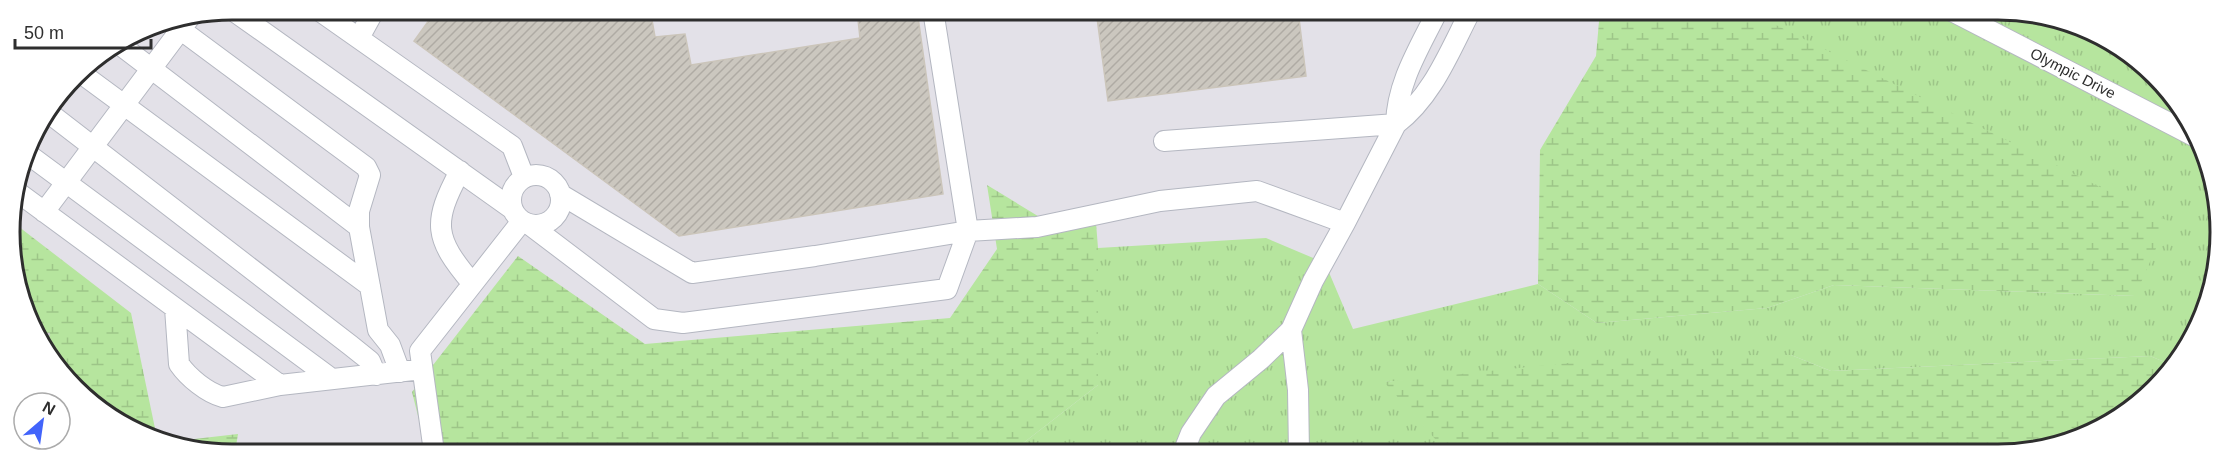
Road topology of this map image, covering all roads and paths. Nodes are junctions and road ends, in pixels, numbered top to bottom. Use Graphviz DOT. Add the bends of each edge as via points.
graph roads {
  1 [pos="247,20"];
  2 [pos="333,20"];
  3 [pos="369,20"];
  4 [pos="935,20"];
  5 [pos="1433,20"];
  6 [pos="1466,20"];
  7 [pos="1970,20"];
  8 [pos="183,26"];
  9 [pos="178,27"];
  10 [pos="359,38"];
  11 [pos="125,48"];
  12 [pos="151,69"];
  13 [pos="87,77"];
  14 [pos="124,106"];
  15 [pos="54,116"];
  16 [pos="1396,124"];
  17 [pos="2184,131"];
  18 [pos="1164,141"];
  19 [pos="93,148"];
  20 [pos="33,158"];
  21 [pos="460,171"];
  22 [pos="524,177"];
  23 [pos="66,183"];
  24 [pos="560,194"];
  25 [pos="23,196"];
  26 [pos="45,212"];
  27 [pos="521,218"];
  28 [pos="1346,223"];
  29 [pos="359,227"];
  30 [pos="968,231"];
  31 [pos="472,283"];
  32 [pos="370,286"];
  33 [pos="175,308"];
  34 [pos="1291,330"];
  35 [pos="50,334"];
  36 [pos="46,335"];
  37 [pos="422,369"];
  38 [pos="400,372"];
  39 [pos="376,375"];
  40 [pos="332,379"];
  41 [pos="280,385"];
  42 [pos="433,444"];
  43 [pos="1186,444"];
  44 [pos="1299,444"];
  1 -- 21 [label="street"];
  2 -- 10 [label="street"];
  3 -- 10 [label="street"];
  4 -- 30 [label="street"];
  5 -- 16 [label="street" via="1404,80 1396,106"];
  6 -- 16 [label="street" via="1435,79 1413,109"];
  7 -- 17 [label="street, Olympic Drive"];
  8 -- 29 [label="street" via="366,167 370,175 359,211"];
  9 -- 12 [label="street"];
  10 -- 22 [label="street" via="512,146"];
  11 -- 12 [label="street"];
  12 -- 14 [label="street"];
  12 -- 29 [label="street"];
  13 -- 14 [label="street"];
  14 -- 19 [label="street"];
  14 -- 32 [label="street"];
  15 -- 19 [label="street"];
  16 -- 18 [label="street"];
  16 -- 28 [label="street"];
  19 -- 23 [label="street"];
  19 -- 39 [label="street" via="370,361"];
  20 -- 23 [label="street"];
  21 -- 27 [label="street"];
  21 -- 31 [label="street" via="440,217 445,245"];
  22 -- 24 [label="street" via="547,177"];
  22 -- 27 [label="street" via="512,190"];
  23 -- 26 [label="street"];
  23 -- 40 [label="street"];
  24 -- 27 [label="street" via="561,204 554,218 539,225"];
  24 -- 30 [label="street" via="692,273"];
  25 -- 26 [label="street"];
  26 -- 33 [label="street"];
  27 -- 30 [label="street" via="654,319 683,323 947,289"];
  27 -- 31 [label="street"];
  28 -- 30 [label="street" via="1257,191 1160,201 1037,227"];
  28 -- 34 [label="street"];
  29 -- 32 [label="street"];
  31 -- 37 [label="street" via="420,351"];
  32 -- 38 [label="street" via="378,330 390,345"];
  33 -- 41 [label="street"];
  33 -- 41 [label="street" via="179,364 214,395 223,397"];
  34 -- 43 [label="street" via="1216,396"];
  34 -- 44 [label="street"];
  35 -- 36 [label="path"];
  37 -- 38 [label="street"];
  37 -- 42 [label="street"];
  38 -- 39 [label="street"];
  39 -- 40 [label="street"];
  40 -- 41 [label="street"];
}
